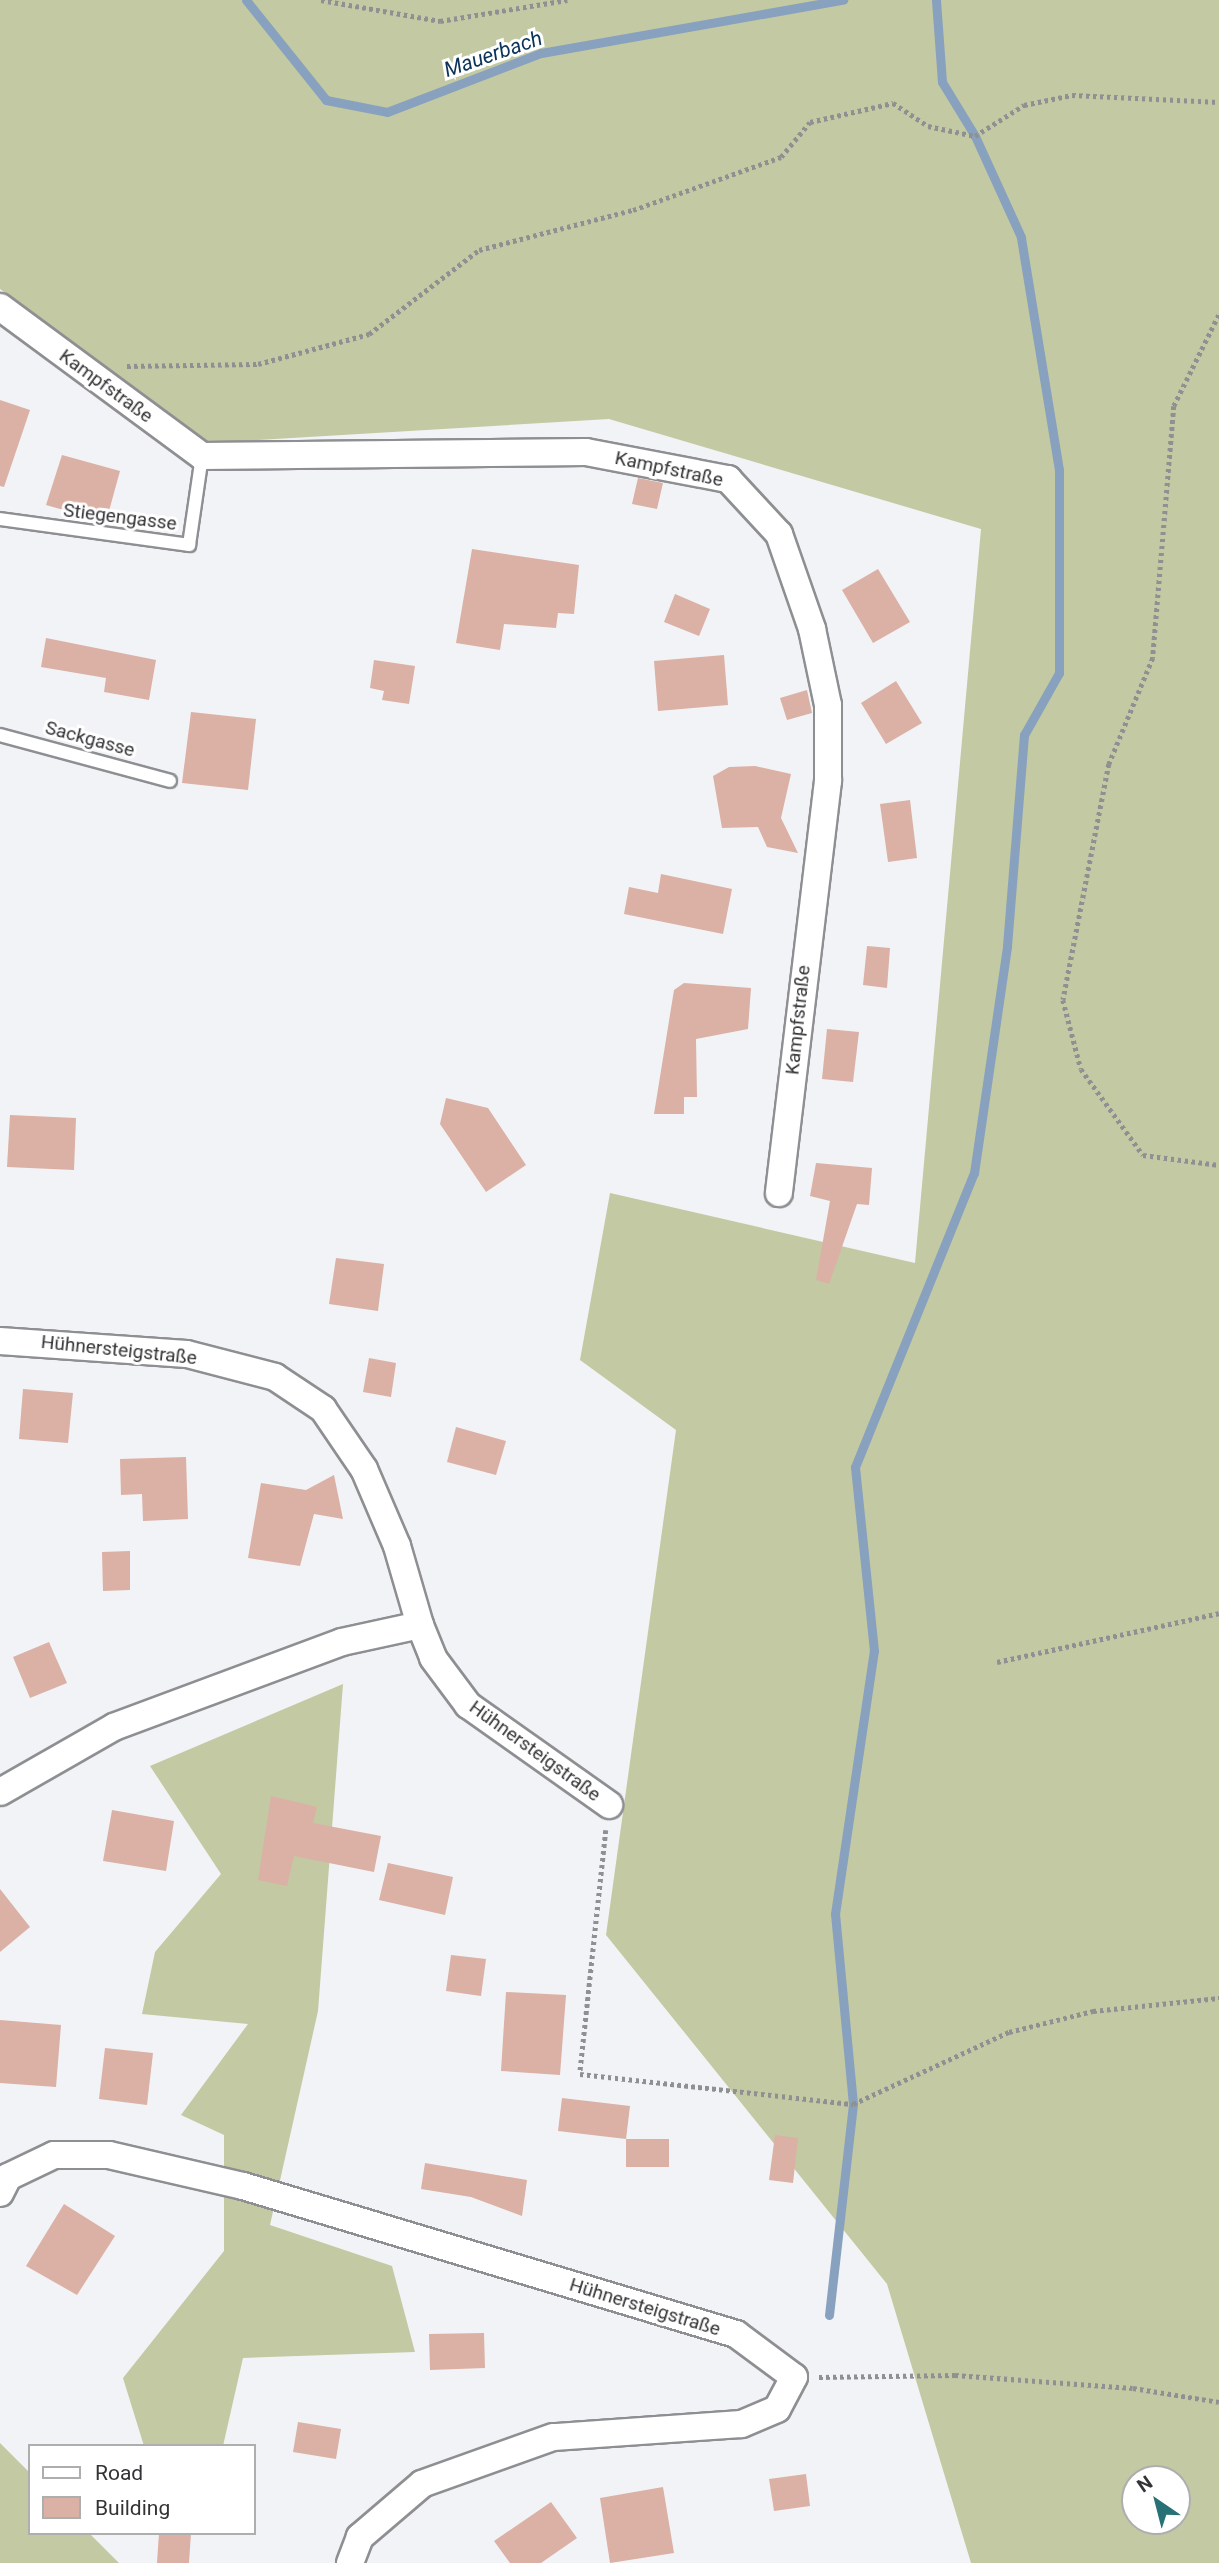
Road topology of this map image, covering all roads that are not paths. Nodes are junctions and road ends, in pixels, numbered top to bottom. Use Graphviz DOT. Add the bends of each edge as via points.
graph roads {
  1 [pos="0,307"];
  2 [pos="202,456"];
  3 [pos="0,519"];
  4 [pos="0,735"];
  5 [pos="170,781"];
  6 [pos="779,1193"];
  7 [pos="0,1341"];
  8 [pos="420,1625"];
  9 [pos="0,1792"];
  10 [pos="609,1805"];
  11 [pos="0,2193"];
  12 [pos="350,2563"];
  1 -- 2 [label="street, Kampfstraße"];
  2 -- 3 [label="lane, Stiegengasse" via="190,545"];
  2 -- 6 [label="street, Kampfstraße" via="586,452 728,479 779,534 812,629 828,705 828,781"];
  4 -- 5 [label="lane, Sackgasse"];
  7 -- 8 [label="street, Hühnersteigstraße" via="187,1354 275,1377 323,1409 364,1469 397,1546"];
  8 -- 9 [label="street" via="342,1642 114,1727"];
  8 -- 10 [label="street, Hühnersteigstraße" via="433,1658 468,1705"];
  11 -- 12 [label="street, Hühnersteigstraße" via="8,2177 54,2155 109,2155 243,2186 736,2334 794,2377 778,2410 741,2424 553,2437 422,2484 360,2537"];
}
